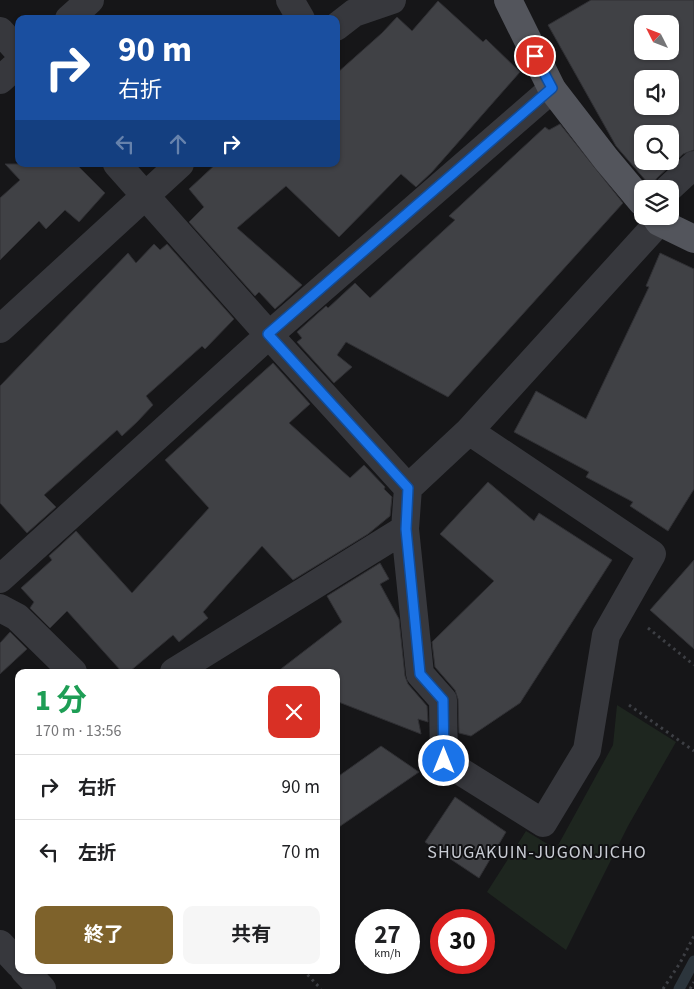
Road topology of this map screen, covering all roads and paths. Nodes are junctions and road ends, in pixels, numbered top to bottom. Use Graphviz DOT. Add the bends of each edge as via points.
graph roads {
  1 [pos="90,0"];
  2 [pos="290,0"];
  3 [pos="392,0"];
  4 [pos="508,0"];
  5 [pos="73,15"];
  6 [pos="299,15"];
  7 [pos="340,24"];
  8 [pos="0,31"];
  9 [pos="15,48"];
  10 [pos="15,67"];
  11 [pos="0,80"];
  12 [pos="552,88"];
  13 [pos="694,165"];
  14 [pos="120,167"];
  15 [pos="177,167"];
  16 [pos="678,180"];
  17 [pos="634,192"];
  18 [pos="145,195"];
  19 [pos="642,225"];
  20 [pos="671,225"];
  21 [pos="694,239"];
  22 [pos="0,328"];
  23 [pos="268,334"];
  24 [pos="468,431"];
  25 [pos="408,488"];
  26 [pos="406,529"];
  27 [pos="0,579"];
  28 [pos="622,607"];
  29 [pos="0,608"];
  30 [pos="694,665"];
  31 [pos="70,669"];
  32 [pos="179,669"];
  33 [pos="598,684"];
  34 [pos="694,751"];
  35 [pos="694,936"];
  36 [pos="0,944"];
  37 [pos="15,960"];
  38 [pos="28,974"];
  39 [pos="307,974"];
  40 [pos="694,982"];
  41 [pos="42,989"];
  42 [pos="321,989"];
  43 [pos="663,989"];
  44 [pos="690,989"];
  1 -- 5 [label="street"];
  2 -- 6 [label="street"];
  3 -- 7 [label="street" via="354,13"];
  4 -- 12 [label="main road"];
  8 -- 9 [label="street"];
  10 -- 11 [label="street"];
  12 -- 17 [label="main road"];
  12 -- 23 [label="street"];
  13 -- 16 [label="street"];
  14 -- 18 [label="street"];
  15 -- 18 [label="street"];
  18 -- 22 [label="street"];
  18 -- 23 [label="street"];
  19 -- 24 [label="street"];
  20 -- 21 [label="main road"];
  23 -- 25 [label="street"];
  23 -- 27 [label="street"];
  24 -- 25 [label="street"];
  24 -- 28 [label="street" via="652,554"];
  25 -- 26 [label="street"];
  26 -- 32 [label="street"];
  26 -- 33 [label="street" via="420,674 443,700 444,761 543,823 587,750"];
  28 -- 30 [label="path"];
  28 -- 33 [label="street" via="606,635"];
  29 -- 31 [label="street" via="17,617"];
  33 -- 34 [label="path"];
  35 -- 43 [label="path"];
  36 -- 37 [label="street"];
  38 -- 41 [label="street"];
  39 -- 42 [label="path"];
  40 -- 44 [label="path"];
}
